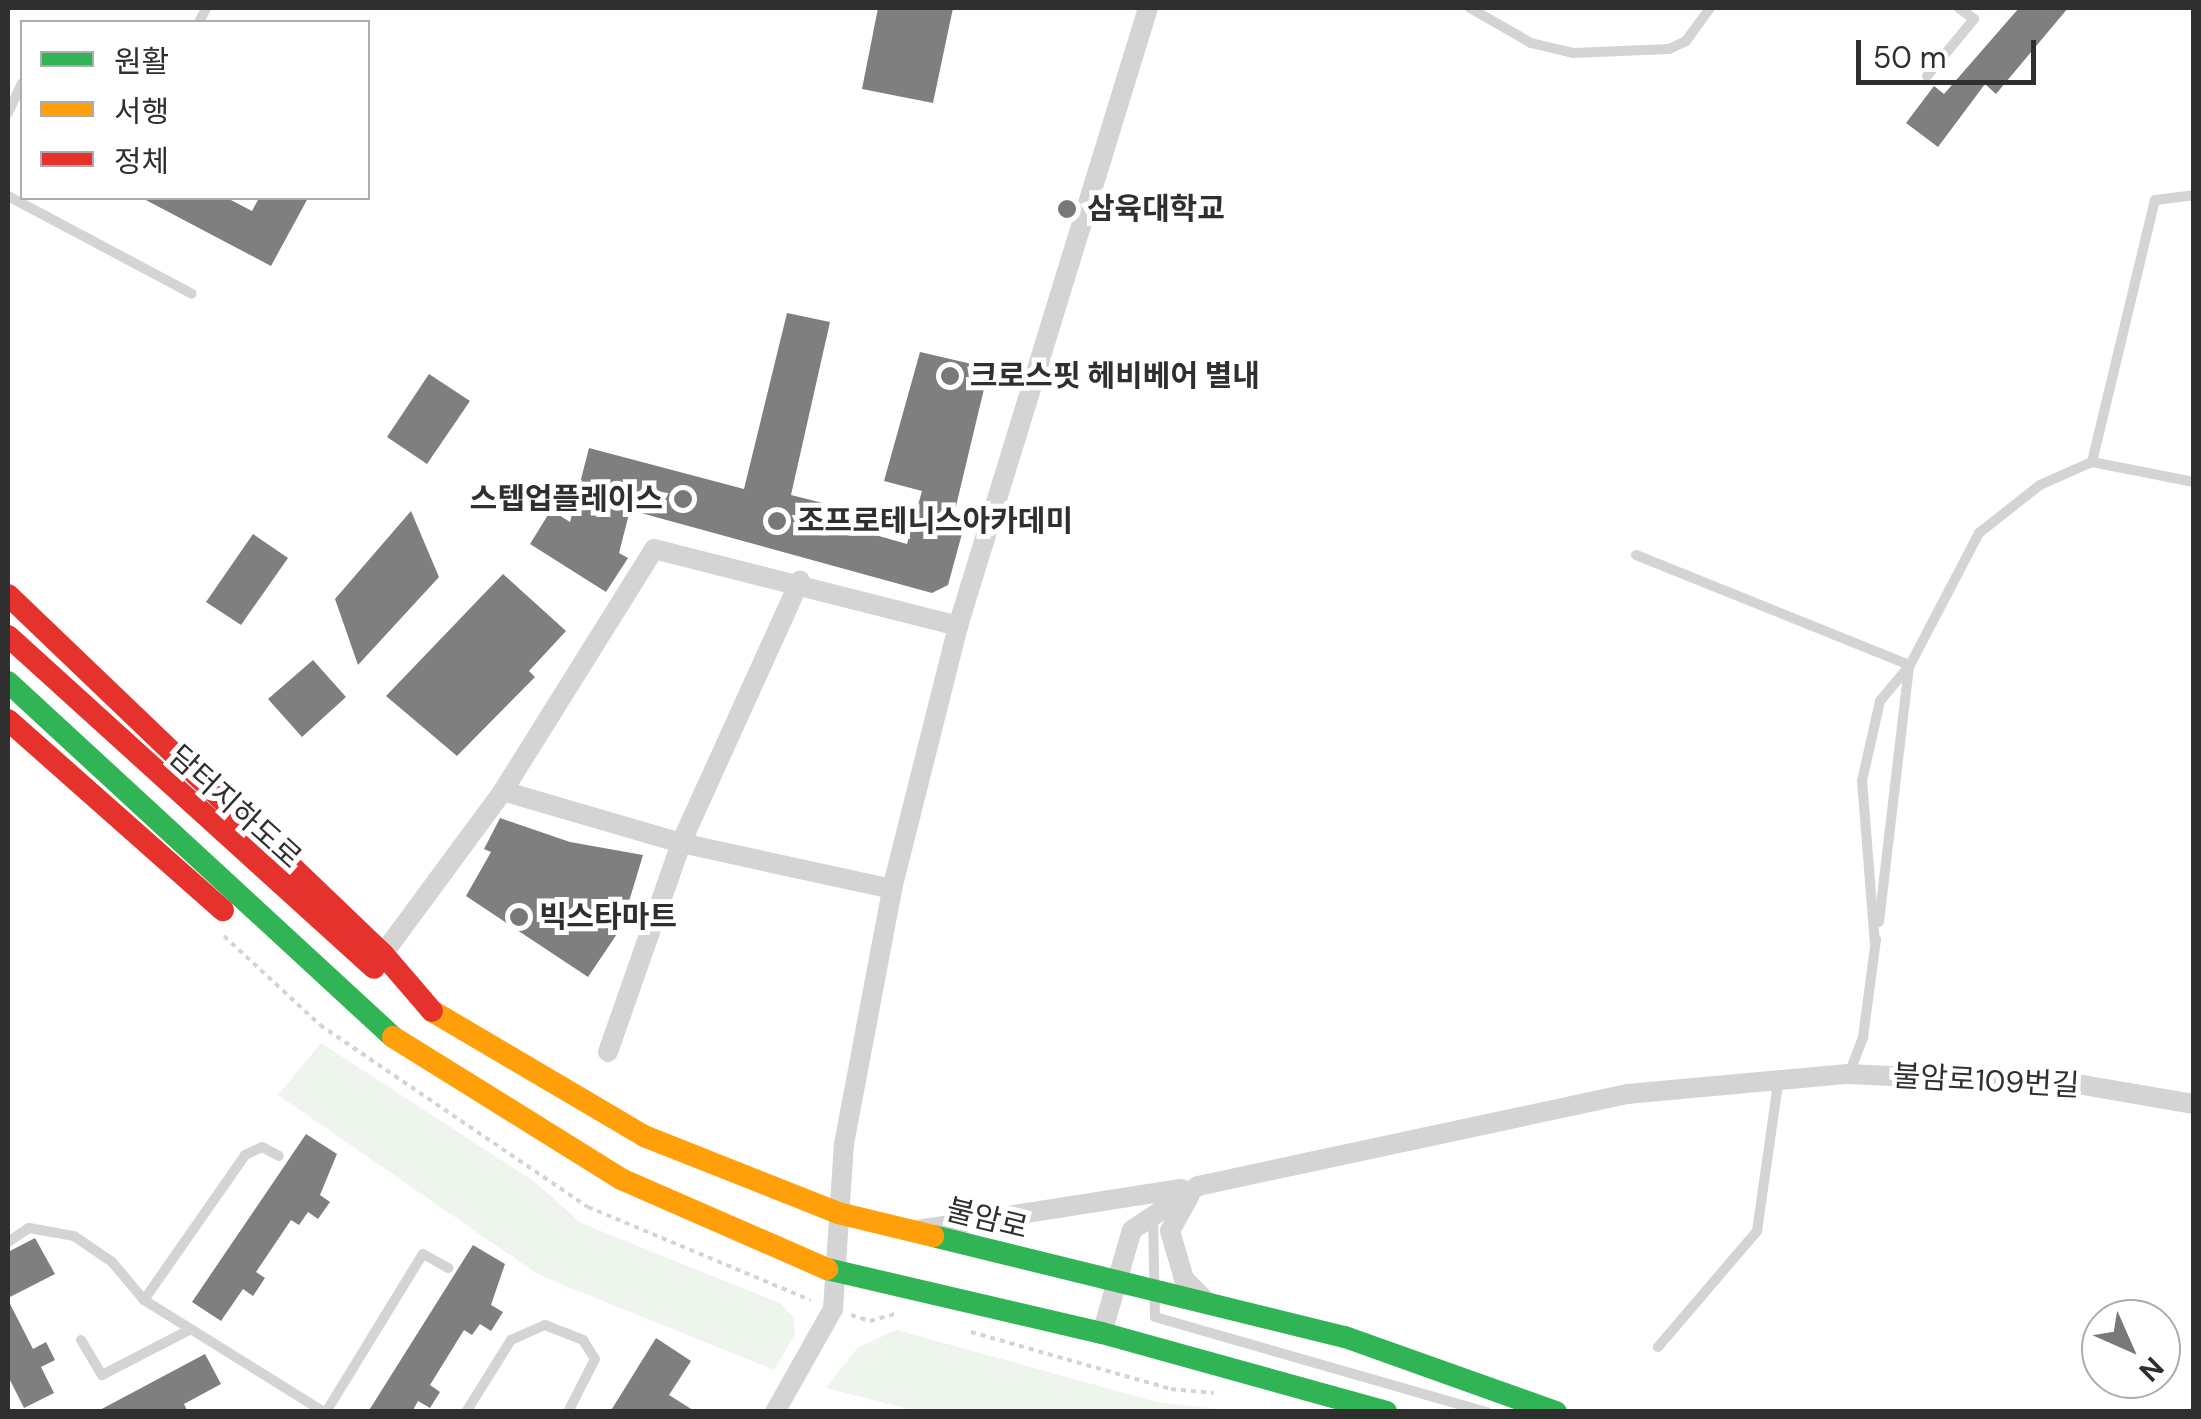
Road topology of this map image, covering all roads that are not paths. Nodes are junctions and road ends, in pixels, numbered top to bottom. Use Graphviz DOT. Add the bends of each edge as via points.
graph roads {
  1 [pos="1148,8"];
  2 [pos="1470,8"];
  3 [pos="1710,8"];
  4 [pos="1959,8"];
  5 [pos="1928,76"];
  6 [pos="20,88"];
  7 [pos="8,113"];
  8 [pos="2194,195"];
  9 [pos="8,196"];
  10 [pos="192,294"];
  11 [pos="2092,462"];
  12 [pos="2194,482"];
  13 [pos="1636,555"];
  14 [pos="800,581"];
  15 [pos="8,595"];
  16 [pos="958,626"];
  17 [pos="8,636"];
  18 [pos="1910,665"];
  19 [pos="8,682"];
  20 [pos="8,720"];
  21 [pos="503,791"];
  22 [pos="681,842"];
  23 [pos="892,889"];
  24 [pos="1876,945"];
  25 [pos="383,954"];
  26 [pos="432,1011"];
  27 [pos="393,1036"];
  28 [pos="608,1052"];
  29 [pos="1848,1074"];
  30 [pos="1778,1084"];
  31 [pos="2194,1104"];
  32 [pos="279,1156"];
  33 [pos="1198,1186"];
  34 [pos="838,1213"];
  35 [pos="1153,1214"];
  36 [pos="911,1231"];
  37 [pos="8,1242"];
  38 [pos="448,1268"];
  39 [pos="834,1272"];
  40 [pos="1116,1283"];
  41 [pos="1154,1292"];
  42 [pos="144,1300"];
  43 [pos="1210,1305"];
  44 [pos="189,1330"];
  45 [pos="1102,1333"];
  46 [pos="82,1340"];
  47 [pos="1658,1347"];
  48 [pos="325,1412"];
  49 [pos="466,1412"];
  50 [pos="568,1412"];
  51 [pos="775,1412"];
  52 [pos="1386,1412"];
  53 [pos="1487,1412"];
  54 [pos="1556,1412"];
  1 -- 16 [label="street"];
  2 -- 3 [label="lane" via="1532,43 1573,53 1669,49 1686,40"];
  4 -- 5 [label="lane" via="1974,19"];
  6 -- 7 [label="lane"];
  8 -- 11 [label="lane" via="2155,200"];
  9 -- 10 [label="lane"];
  11 -- 12 [label="lane"];
  11 -- 18 [label="lane" via="2040,485 1979,533"];
  13 -- 18 [label="lane"];
  14 -- 16 [label="street"];
  14 -- 21 [label="street" via="654,549"];
  14 -- 22 [label="street"];
  15 -- 25 [label="street"];
  16 -- 23 [label="street"];
  17 -- 26 [label="street, 담터지하도로" via="352,952"];
  18 -- 24 [label="lane"];
  18 -- 24 [label="lane" via="1880,701 1862,781"];
  19 -- 27 [label="street"];
  20 -- 27 [label="street" via="222,910"];
  21 -- 22 [label="street"];
  21 -- 25 [label="street"];
  22 -- 23 [label="street"];
  22 -- 28 [label="street"];
  23 -- 34 [label="street" via="844,1144"];
  24 -- 29 [label="lane" via="1863,1037"];
  25 -- 26 [label="street"];
  26 -- 34 [label="street, 불암로" via="644,1136"];
  27 -- 39 [label="street" via="621,1179"];
  29 -- 30 [label="street, 불암로109번길"];
  29 -- 31 [label="street, 불암로109번길" via="2083,1086"];
  30 -- 33 [label="street, 불암로109번길" via="1627,1094"];
  30 -- 47 [label="lane" via="1757,1230"];
  32 -- 42 [label="lane" via="262,1147 245,1156"];
  33 -- 35 [label="street"];
  33 -- 36 [label="street, 불암로109번길"];
  33 -- 43 [label="street" via="1180,1205 1170,1231 1184,1279"];
  34 -- 36 [label="street, 불암로"];
  34 -- 39 [label="street"];
  35 -- 40 [label="street" via="1132,1230"];
  35 -- 41 [label="lane"];
  36 -- 40 [label="street, 불암로"];
  37 -- 42 [label="lane" via="29,1228 74,1236 112,1262"];
  38 -- 48 [label="lane" via="423,1254"];
  39 -- 45 [label="street"];
  39 -- 51 [label="street" via="833,1309"];
  40 -- 41 [label="street, 불암로"];
  40 -- 45 [label="street"];
  41 -- 43 [label="street, 불암로"];
  41 -- 53 [label="lane" via="1154,1317"];
  42 -- 44 [label="lane"];
  43 -- 54 [label="street, 불암로" via="1346,1337"];
  44 -- 46 [label="lane" via="102,1375"];
  44 -- 48 [label="lane"];
  45 -- 52 [label="street"];
  49 -- 50 [label="lane" via="511,1340 545,1326 582,1340 595,1359"];
}
